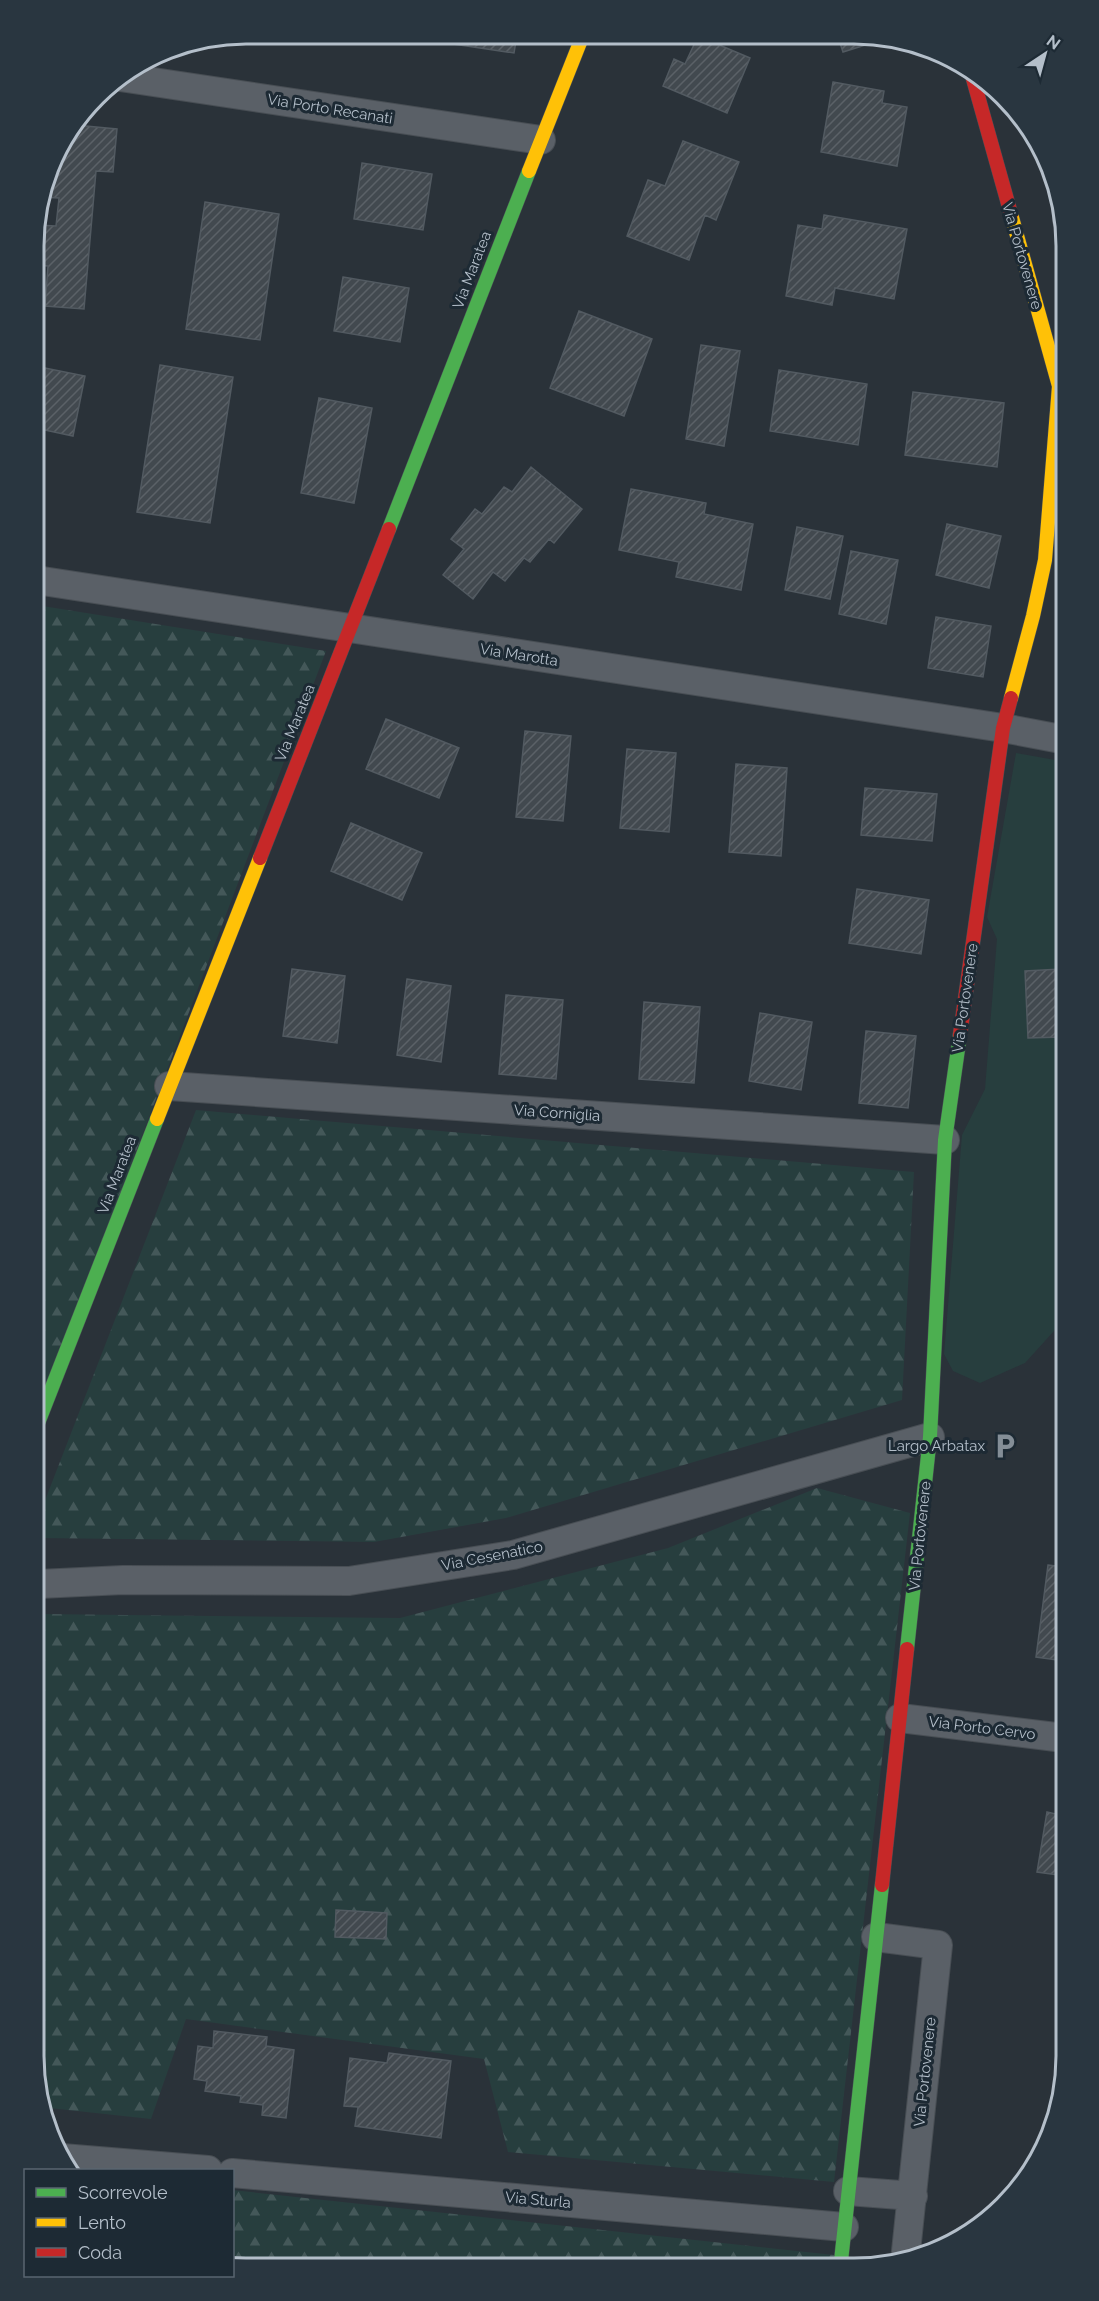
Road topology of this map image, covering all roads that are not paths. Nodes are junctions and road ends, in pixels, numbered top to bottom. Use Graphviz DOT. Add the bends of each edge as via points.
graph roads {
  1 [pos="579,44"];
  2 [pos="132,79"];
  3 [pos="974,84"];
  4 [pos="540,140"];
  5 [pos="1056,375"];
  6 [pos="1056,432"];
  7 [pos="44,581"];
  8 [pos="350,629"];
  9 [pos="1003,728"];
  10 [pos="1056,738"];
  11 [pos="169,1086"];
  12 [pos="945,1140"];
  13 [pos="44,1408"];
  14 [pos="930,1437"];
  15 [pos="44,1584"];
  16 [pos="900,1718"];
  17 [pos="1055,1737"];
  18 [pos="876,1937"];
  19 [pos="73,2159"];
  20 [pos="196,2169"];
  21 [pos="234,2173"];
  22 [pos="848,2192"];
  23 [pos="913,2196"];
  24 [pos="844,2227"];
  25 [pos="906,2251"];
  26 [pos="841,2258"];
  1 -- 4 [label="street, Via Maratea"];
  2 -- 4 [label="street, Via Porto Recanati"];
  3 -- 5 [label="street, Via Portovenere"];
  4 -- 8 [label="street, Via Maratea"];
  6 -- 9 [label="street, Via Portovenere" via="1045,560"];
  7 -- 8 [label="street, Via Marotta"];
  8 -- 9 [label="street, Via Marotta"];
  8 -- 11 [label="street, Via Maratea"];
  9 -- 10 [label="street, Via Marotta"];
  9 -- 12 [label="street, Via Portovenere"];
  11 -- 12 [label="street, Via Corniglia"];
  11 -- 13 [label="street, Via Maratea"];
  12 -- 14 [label="street, Via Portovenere"];
  14 -- 15 [label="street, Via Cesenatico" via="513,1555 350,1581 123,1580"];
  14 -- 16 [label="street, Via Portovenere"];
  16 -- 17 [label="street, Via Porto Cervo"];
  16 -- 18 [label="street, Via Portovenere"];
  18 -- 22 [label="street, Via Portovenere"];
  18 -- 23 [label="street, Via Portovenere" via="938,1945"];
  19 -- 20 [label="street"];
  21 -- 24 [label="street, Via Sturla"];
  22 -- 23 [label="street"];
  22 -- 24 [label="street, Via Portovenere"];
  23 -- 25 [label="street, Via Portovenere"];
  24 -- 26 [label="street, Via Portovenere"];
}
